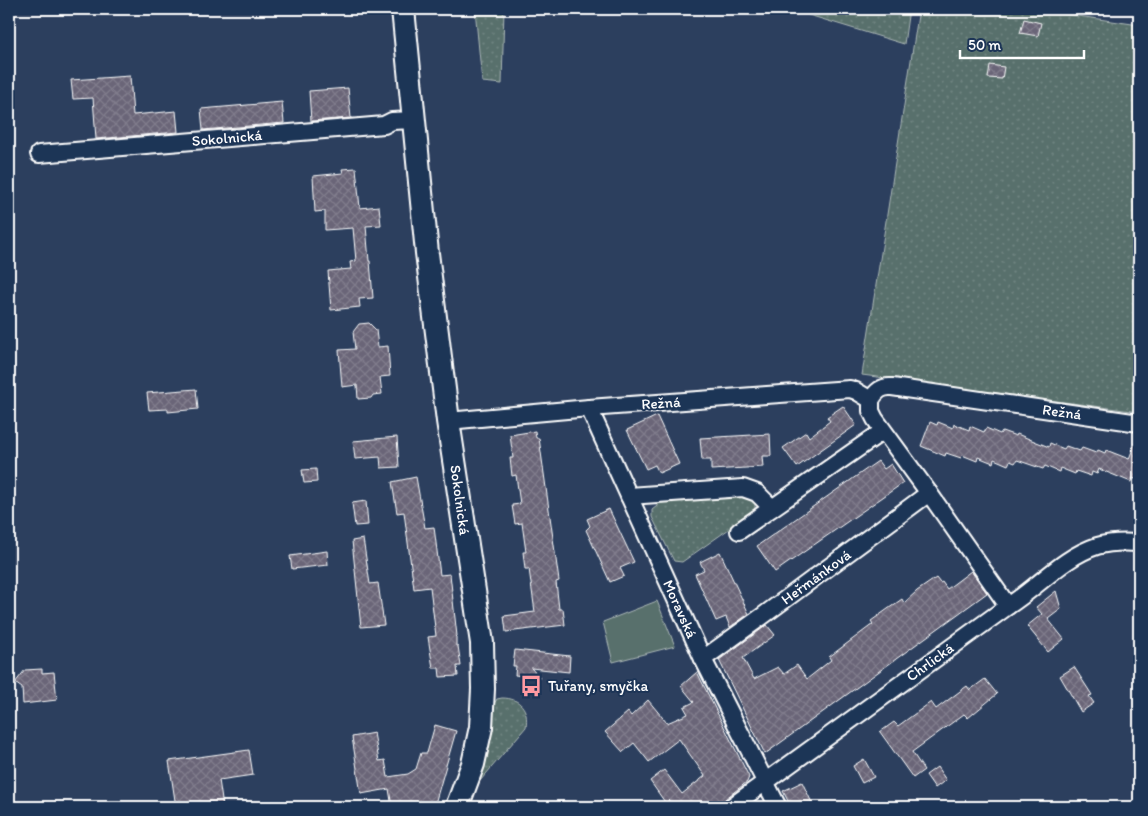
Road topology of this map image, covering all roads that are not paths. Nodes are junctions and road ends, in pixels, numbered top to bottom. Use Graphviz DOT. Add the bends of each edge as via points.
graph roads {
  1 [pos="403,9"];
  2 [pos="414,120"];
  3 [pos="39,154"];
  4 [pos="871,400"];
  5 [pos="589,408"];
  6 [pos="448,421"];
  7 [pos="1139,423"];
  8 [pos="883,431"];
  9 [pos="929,493"];
  10 [pos="629,496"];
  11 [pos="772,508"];
  12 [pos="739,531"];
  13 [pos="1139,543"];
  14 [pos="1008,606"];
  15 [pos="702,659"];
  16 [pos="766,782"];
  17 [pos="457,807"];
  18 [pos="731,807"];
  19 [pos="778,807"];
  1 -- 2 [label="main road, Sokolnická"];
  2 -- 3 [label="street, Sokolnická"];
  2 -- 6 [label="main road, Sokolnická"];
  4 -- 5 [label="street, Režná" via="850,389"];
  4 -- 7 [label="street, Režná" via="886,386"];
  4 -- 8 [label="street" via="871,410"];
  5 -- 6 [label="street, Režná"];
  5 -- 10 [label="street, Moravská"];
  6 -- 17 [label="main road, Sokolnická" via="482,643 483,668 483,708 477,748"];
  8 -- 9 [label="street"];
  8 -- 11 [label="street"];
  9 -- 14 [label="street"];
  9 -- 15 [label="street, Heřmánková"];
  10 -- 11 [label="street" via="744,488 757,492"];
  10 -- 15 [label="street, Moravská"];
  11 -- 12 [label="street"];
  13 -- 14 [label="street, Chrlická" via="1108,544 1090,549 1064,564"];
  14 -- 16 [label="street, Chrlická"];
  15 -- 16 [label="street, Moravská"];
  16 -- 18 [label="street, Chrlická"];
  16 -- 19 [label="street, Moravská"];
}
